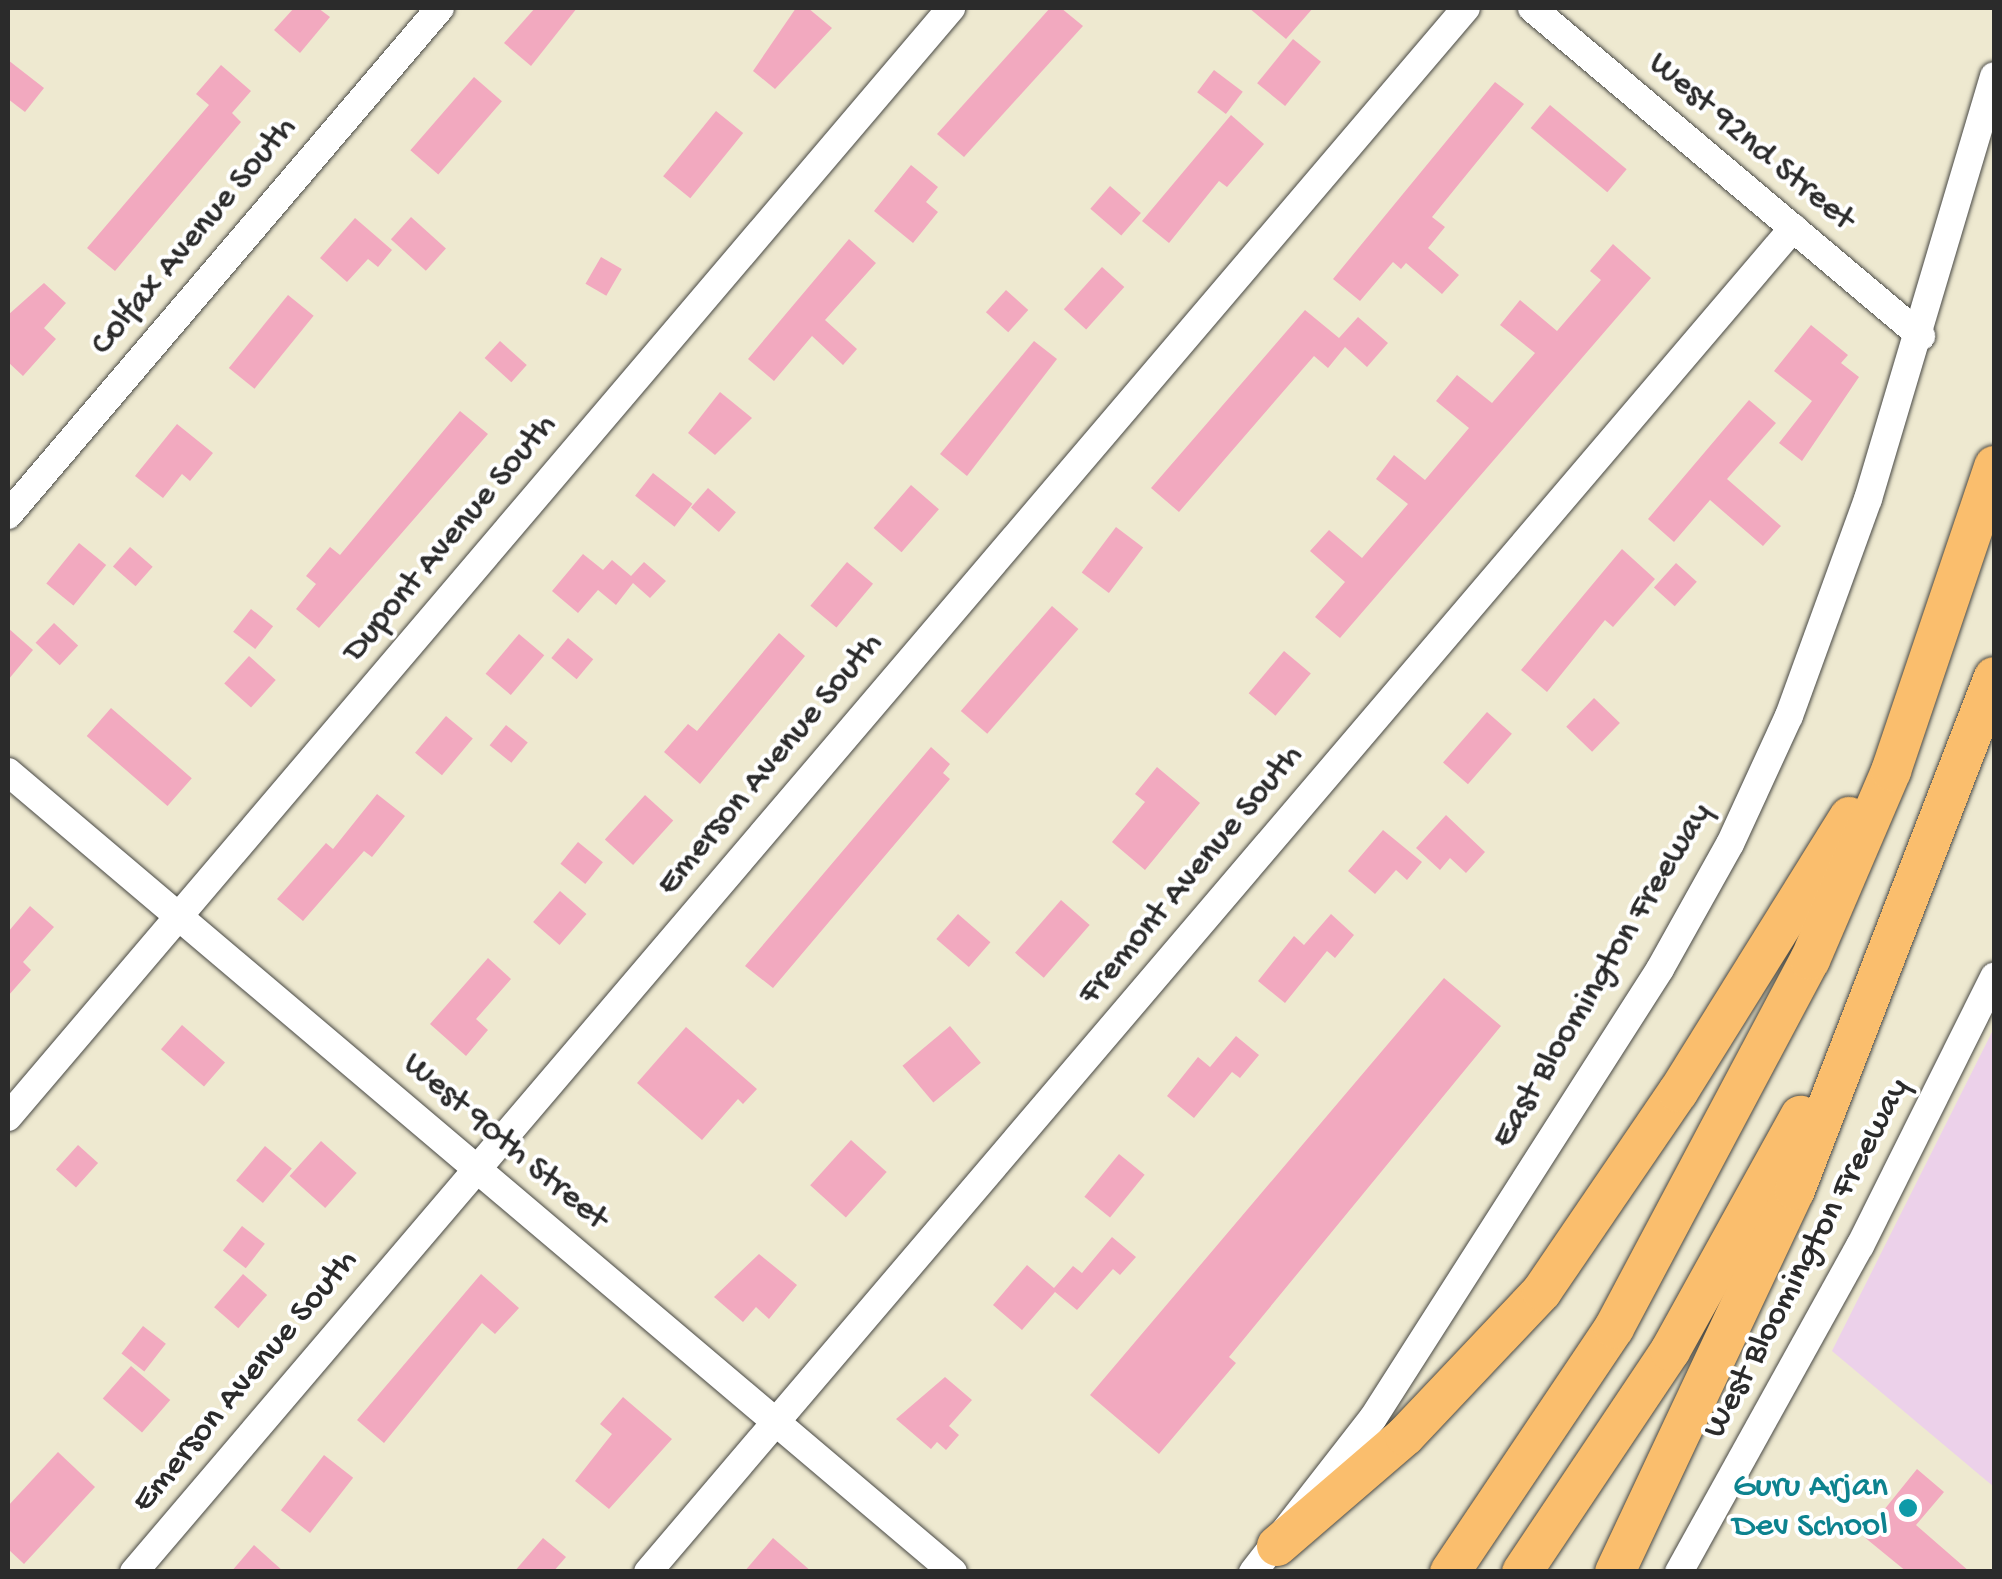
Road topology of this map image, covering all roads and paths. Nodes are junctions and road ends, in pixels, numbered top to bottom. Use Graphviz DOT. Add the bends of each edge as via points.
graph roads {
  1 [pos="440,8"];
  2 [pos="951,8"];
  3 [pos="1466,8"];
  4 [pos="1532,8"];
  5 [pos="1994,76"];
  6 [pos="1792,228"];
  7 [pos="1920,336"];
  8 [pos="1994,466"];
  9 [pos="8,515"];
  10 [pos="1994,676"];
  11 [pos="1910,720"];
  12 [pos="8,772"];
  13 [pos="179,916"];
  14 [pos="1894,935"];
  15 [pos="1994,977"];
  16 [pos="8,1117"];
  17 [pos="476,1168"];
  18 [pos="776,1422"];
  19 [pos="1265,1559"];
  20 [pos="134,1572"];
  21 [pos="648,1572"];
  22 [pos="952,1572"];
  23 [pos="1450,1572"];
  24 [pos="1522,1572"];
  25 [pos="1616,1572"];
  26 [pos="1679,1572"];
  1 -- 9 [label="street, Colfax Avenue South"];
  2 -- 13 [label="street, Dupont Avenue South"];
  3 -- 17 [label="street, Emerson Avenue South"];
  4 -- 6 [label="street, West 92nd Street"];
  5 -- 7 [label="street, East Bloomington Freeway"];
  6 -- 7 [label="street, West 92nd Street"];
  6 -- 18 [label="street, Fremont Avenue South"];
  7 -- 19 [label="street, East Bloomington Freeway" via="1789,716 1730,844 1660,968 1373,1418"];
  8 -- 11 [label="highway"];
  10 -- 14 [label="highway"];
  11 -- 19 [label="highway" via="1678,1092 1542,1291 1405,1436"];
  11 -- 23 [label="highway" via="1810,960 1717,1144 1614,1328"];
  12 -- 13 [label="street, West 90th Street"];
  13 -- 16 [label="street, Dupont Avenue South"];
  13 -- 17 [label="street, West 90th Street"];
  14 -- 24 [label="highway" via="1670,1351"];
  14 -- 25 [label="highway" via="1794,1190"];
  15 -- 26 [label="street, West Bloomington Freeway" via="1860,1246"];
  17 -- 18 [label="street, West 90th Street"];
  17 -- 20 [label="street, Emerson Avenue South"];
  18 -- 21 [label="street, Fremont Avenue South"];
  18 -- 22 [label="street, West 90th Street"];
}
